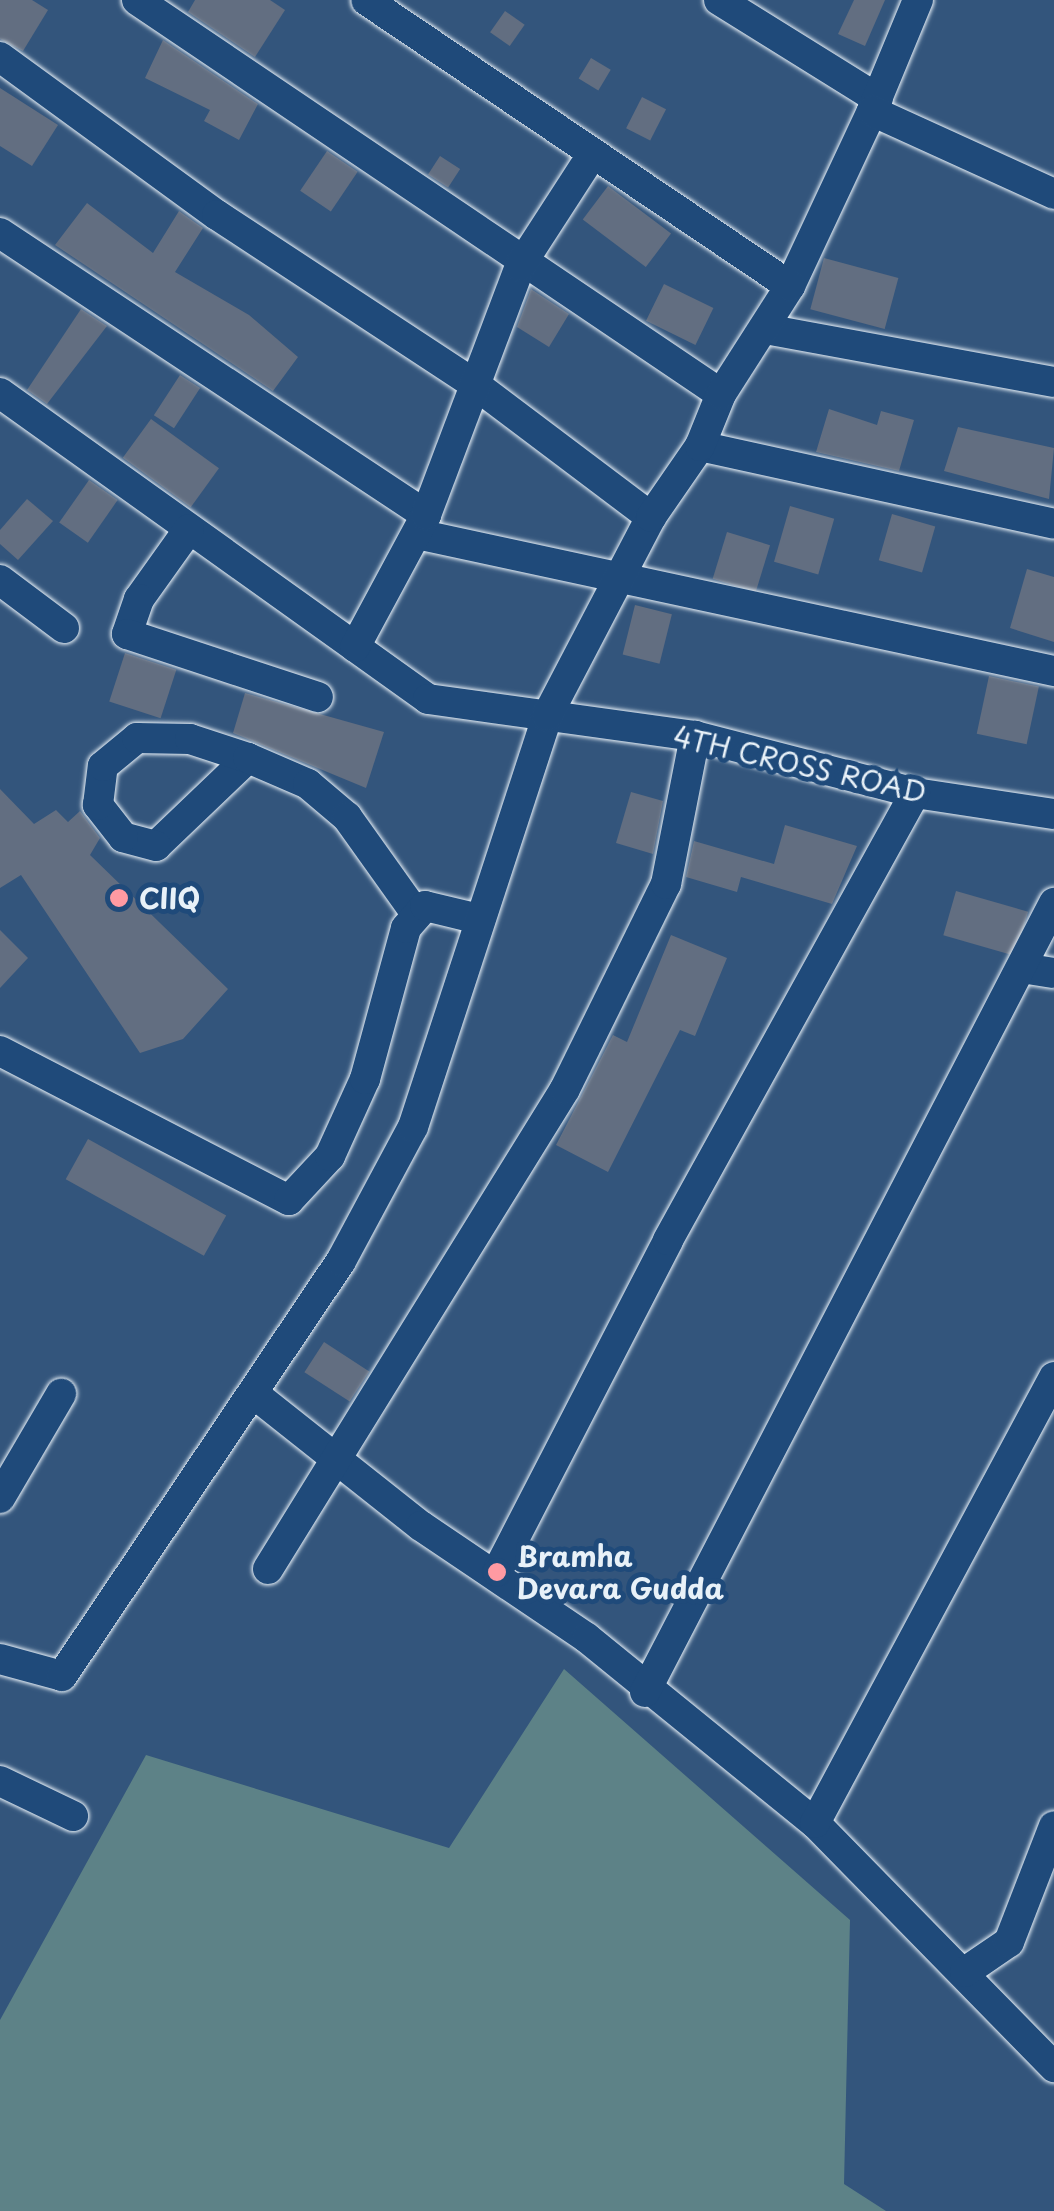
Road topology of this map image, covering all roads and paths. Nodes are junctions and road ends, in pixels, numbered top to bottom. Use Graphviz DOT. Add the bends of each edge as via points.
graph roads {
  1 [pos="137,0"];
  2 [pos="366,0"];
  3 [pos="720,0"];
  4 [pos="918,0"];
  5 [pos="0,57"];
  6 [pos="875,105"];
  7 [pos="590,158"];
  8 [pos="1054,194"];
  9 [pos="0,233"];
  10 [pos="520,266"];
  11 [pos="790,286"];
  12 [pos="765,329"];
  13 [pos="1054,382"];
  14 [pos="477,386"];
  15 [pos="0,393"];
  16 [pos="720,394"];
  17 [pos="700,446"];
  18 [pos="651,517"];
  19 [pos="422,524"];
  20 [pos="1054,524"];
  21 [pos="189,529"];
  22 [pos="0,580"];
  23 [pos="617,583"];
  24 [pos="64,628"];
  25 [pos="354,647"];
  26 [pos="1054,671"];
  27 [pos="318,697"];
  28 [pos="547,716"];
  29 [pos="695,736"];
  30 [pos="248,758"];
  31 [pos="914,794"];
  32 [pos="1054,814"];
  33 [pos="1054,903"];
  34 [pos="417,916"];
  35 [pos="479,919"];
  36 [pos="1022,968"];
  37 [pos="1054,973"];
  38 [pos="0,1051"];
  39 [pos="1054,1378"];
  40 [pos="253,1393"];
  41 [pos="61,1394"];
  42 [pos="339,1461"];
  43 [pos="0,1498"];
  44 [pos="268,1569"];
  45 [pos="498,1572"];
  46 [pos="0,1659"];
  47 [pos="645,1692"];
  48 [pos="0,1780"];
  49 [pos="73,1816"];
  50 [pos="814,1822"];
  51 [pos="1054,1826"];
  52 [pos="1044,1881"];
  53 [pos="965,1972"];
  54 [pos="1054,2067"];
  1 -- 10 [label="street"];
  2 -- 7 [label="street"];
  3 -- 6 [label="street"];
  4 -- 6 [label="street"];
  5 -- 14 [label="street" via="216,215"];
  6 -- 8 [label="street"];
  6 -- 11 [label="street"];
  7 -- 10 [label="street"];
  7 -- 11 [label="street"];
  9 -- 19 [label="street"];
  10 -- 14 [label="street"];
  10 -- 16 [label="street"];
  11 -- 12 [label="street"];
  12 -- 13 [label="street"];
  12 -- 16 [label="street"];
  14 -- 18 [label="street"];
  14 -- 19 [label="street"];
  15 -- 21 [label="street, 4TH CROSS ROAD"];
  16 -- 17 [label="street"];
  17 -- 18 [label="street"];
  17 -- 20 [label="street"];
  18 -- 23 [label="street"];
  19 -- 23 [label="street"];
  19 -- 25 [label="street"];
  21 -- 25 [label="street, 4TH CROSS ROAD"];
  21 -- 27 [label="street" via="140,598 127,634"];
  22 -- 24 [label="street"];
  23 -- 26 [label="street"];
  23 -- 28 [label="street"];
  25 -- 28 [label="street, 4TH CROSS ROAD" via="428,699"];
  28 -- 29 [label="street, 4TH CROSS ROAD"];
  28 -- 35 [label="street"];
  29 -- 31 [label="street, 4TH CROSS ROAD"];
  29 -- 42 [label="street" via="666,884 491,1219"];
  30 -- 30 [label="street" via="190,739 137,738 103,766 98,805 123,837 156,846"];
  30 -- 34 [label="street" via="308,784 347,817"];
  31 -- 32 [label="street, 4TH CROSS ROAD"];
  31 -- 45 [label="street" via="668,1240"];
  33 -- 36 [label="street"];
  34 -- 35 [label="street" via="425,906"];
  34 -- 38 [label="street" via="406,928 365,1079 330,1156 289,1200"];
  35 -- 40 [label="street" via="413,1127 341,1260"];
  36 -- 37 [label="street"];
  36 -- 47 [label="street"];
  39 -- 50 [label="street"];
  40 -- 42 [label="street"];
  40 -- 46 [label="street" via="62,1676"];
  41 -- 43 [label="street"];
  42 -- 44 [label="street"];
  42 -- 45 [label="street" via="421,1526"];
  45 -- 47 [label="street"];
  47 -- 50 [label="street"];
  48 -- 49 [label="street"];
  50 -- 53 [label="street"];
  51 -- 52 [label="street"];
  52 -- 53 [label="street" via="1009,1942"];
  53 -- 54 [label="street"];
}
